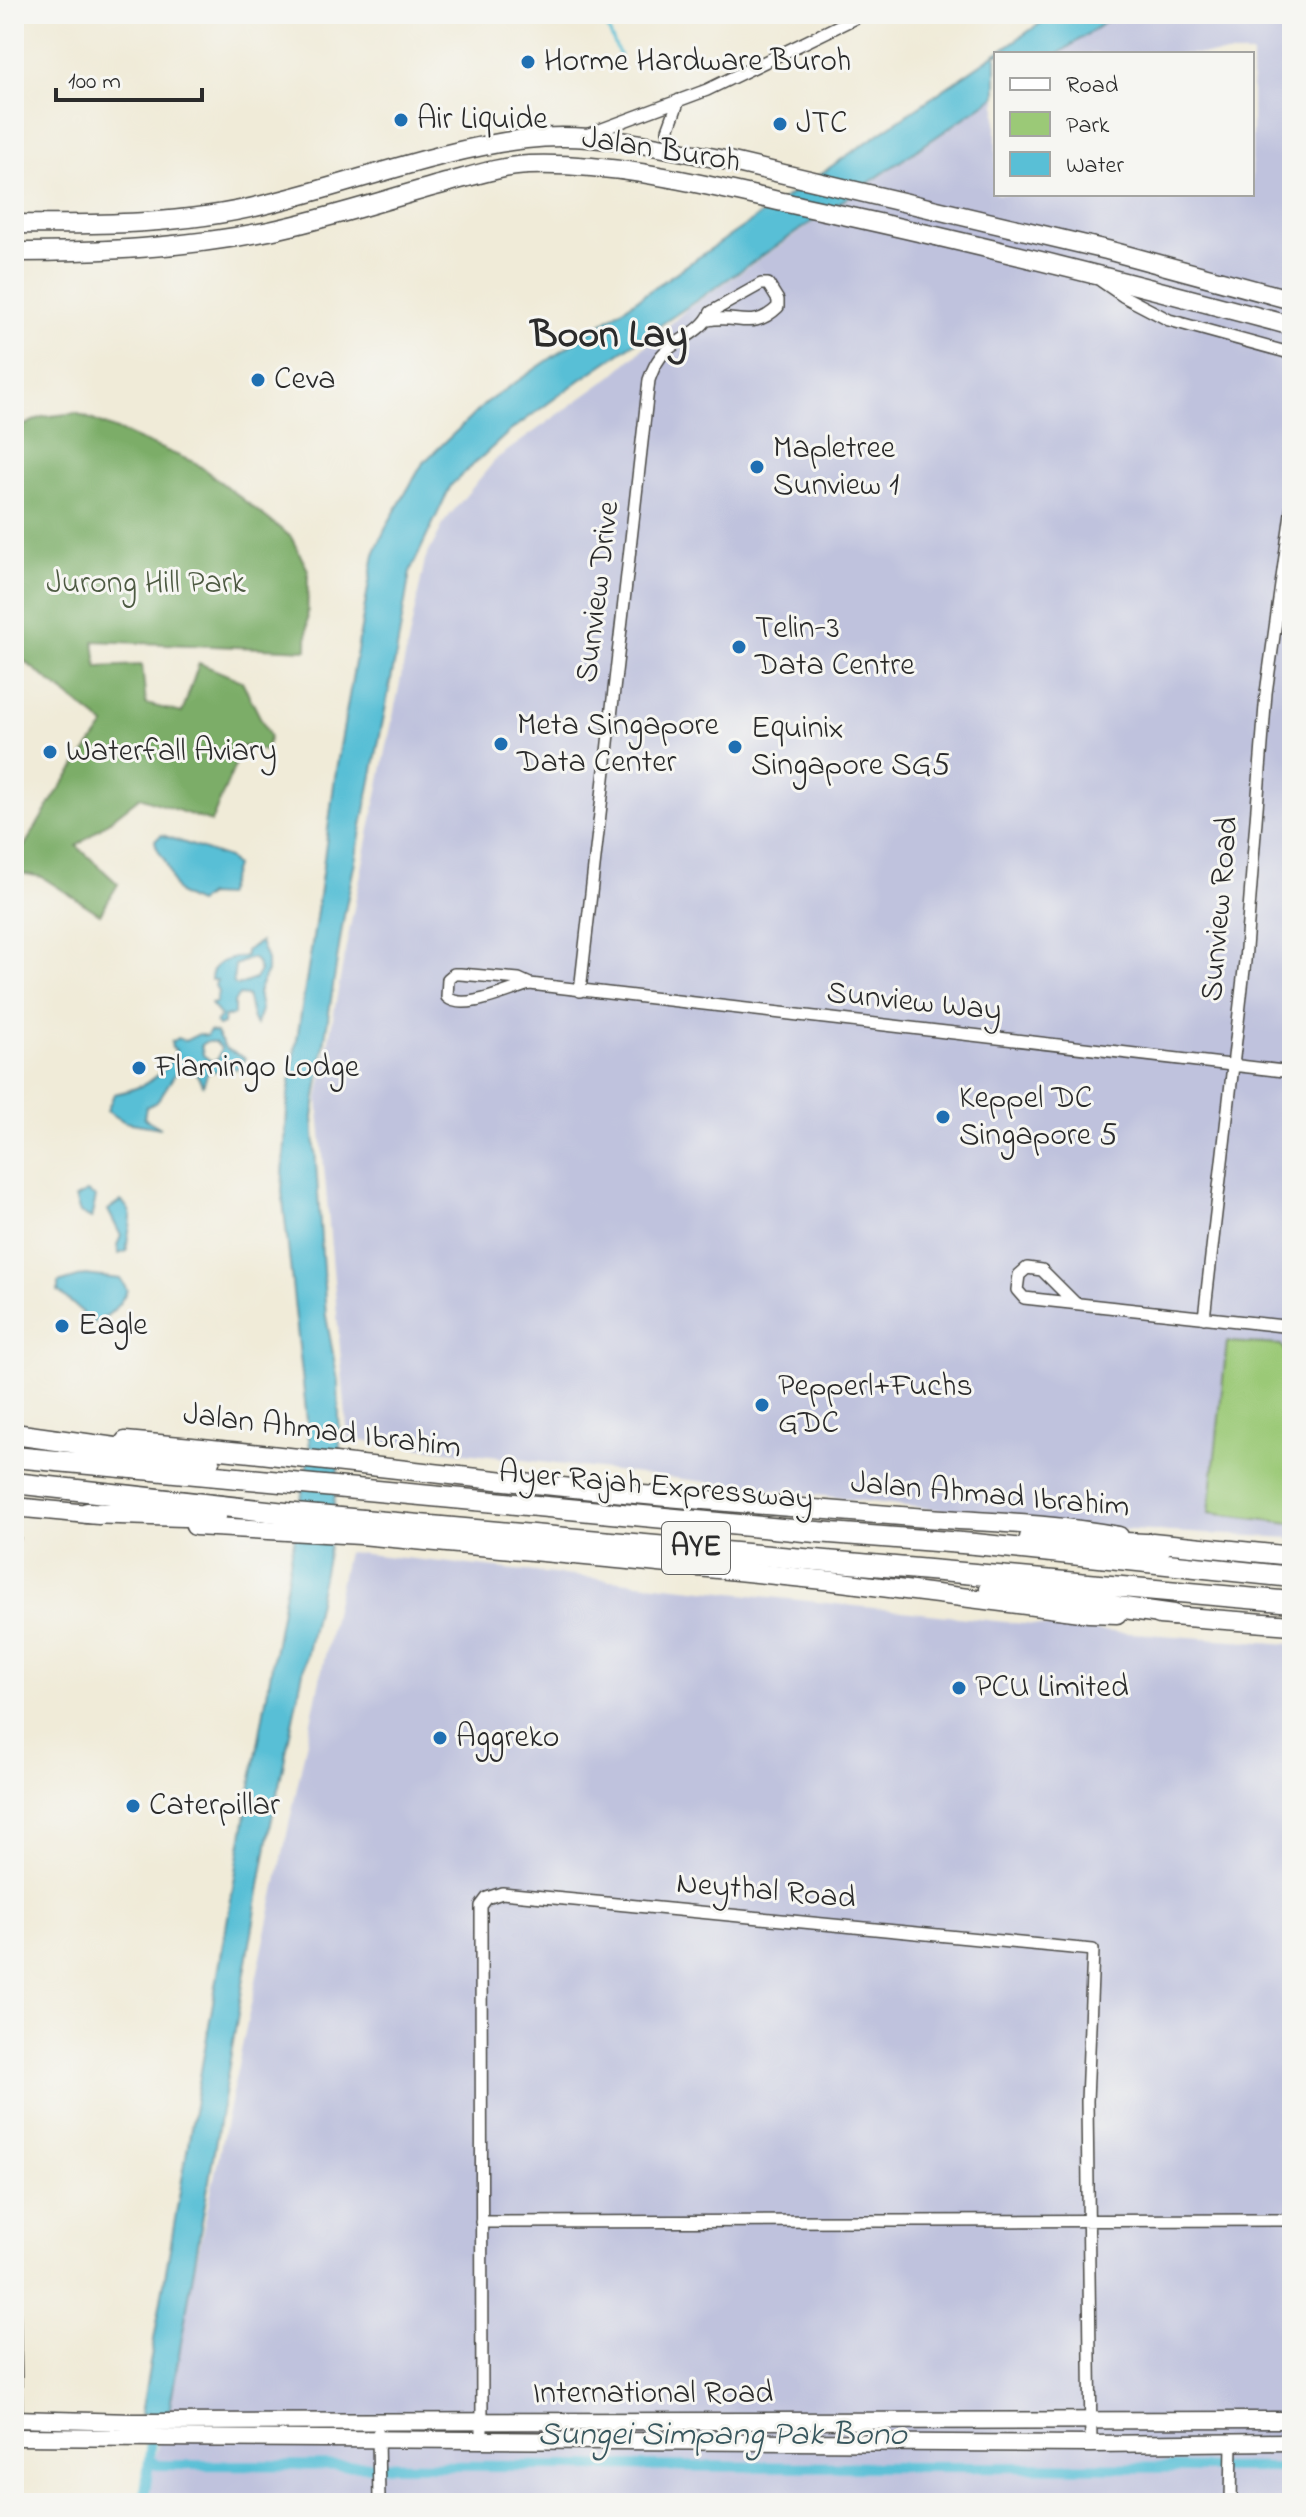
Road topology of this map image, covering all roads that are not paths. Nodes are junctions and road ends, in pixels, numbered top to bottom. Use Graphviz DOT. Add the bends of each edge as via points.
graph roads {
  1 [pos="863,14"];
  2 [pos="679,100"];
  3 [pos="579,137"];
  4 [pos="674,150"];
  5 [pos="14,224"];
  6 [pos="14,252"];
  7 [pos="1088,272"];
  8 [pos="1292,300"];
  9 [pos="708,320"];
  10 [pos="1292,326"];
  11 [pos="1292,357"];
  12 [pos="1292,506"];
  13 [pos="530,984"];
  14 [pos="580,991"];
  15 [pos="1232,1064"];
  16 [pos="1292,1072"];
  17 [pos="1075,1303"];
  18 [pos="1204,1318"];
  19 [pos="1288,1329"];
  20 [pos="14,1433"];
  21 [pos="14,1457"];
  22 [pos="286,1481"];
  23 [pos="14,1483"];
  24 [pos="16,1507"];
  25 [pos="87,1513"];
  26 [pos="295,1514"];
  27 [pos="14,1541"];
  28 [pos="975,1544"];
  29 [pos="1164,1545"];
  30 [pos="1292,1556"];
  31 [pos="881,1566"];
  32 [pos="1292,1577"];
  33 [pos="1292,1602"];
  34 [pos="1174,1615"];
  35 [pos="1292,1625"];
  36 [pos="1292,2220"];
  37 [pos="481,2222"];
  38 [pos="1087,2222"];
  39 [pos="14,2310"];
  40 [pos="16,2419"];
  41 [pos="378,2420"];
  42 [pos="1292,2420"];
  43 [pos="481,2421"];
  44 [pos="1091,2421"];
  45 [pos="133,2430"];
  46 [pos="187,2430"];
  47 [pos="15,2437"];
  48 [pos="482,2439"];
  49 [pos="1292,2442"];
  50 [pos="1091,2444"];
  51 [pos="378,2446"];
  52 [pos="1232,2448"];
  53 [pos="379,2503"];
  54 [pos="1231,2503"];
  1 -- 2 [label="street"];
  2 -- 3 [label="street, Jalan Buroh"];
  2 -- 4 [label="street, Jalan Buroh" via="668,130"];
  3 -- 4 [label="main road, Jalan Buroh"];
  3 -- 5 [label="main road, Jalan Buroh" via="528,138 480,147 264,205 178,219"];
  4 -- 8 [label="main road, Jalan Buroh" via="1107,250"];
  6 -- 7 [label="main road, Jalan Buroh" via="181,245 270,231 479,174 525,165 579,166 724,189"];
  7 -- 10 [label="main road, Jalan Buroh"];
  7 -- 11 [label="street" via="1169,320"];
  9 -- 9 [label="street, Sunview Drive" via="711,312 761,284 768,284 778,300 769,316 753,323"];
  9 -- 14 [label="street, Sunview Drive" via="664,353 649,380"];
  12 -- 15 [label="street, Sunview Road" via="1266,693"];
  13 -- 13 [label="street, Sunview Way" via="469,1004 447,997 448,979 454,974"];
  13 -- 14 [label="street, Sunview Way"];
  14 -- 15 [label="street, Sunview Way"];
  15 -- 16 [label="street, Sunview Way"];
  15 -- 18 [label="street, Sunview Road"];
  17 -- 17 [label="street" via="1024,1298 1017,1290 1019,1275 1027,1268 1042,1270"];
  17 -- 18 [label="street"];
  18 -- 19 [label="street"];
  20 -- 22 [label="highway" via="245,1466"];
  20 -- 29 [label="main road, Jalan Ahmad Ibrahim" via="245,1450 616,1493 1090,1531"];
  21 -- 22 [label="highway, Ayer Rajah Expressway / AYE"];
  22 -- 28 [label="highway, Ayer Rajah Expressway / AYE"];
  23 -- 26 [label="highway, Ayer Rajah Expressway / AYE"];
  24 -- 25 [label="main road"];
  24 -- 27 [label="street"];
  25 -- 26 [label="highway" via="275,1520"];
  25 -- 34 [label="main road" via="144,1524 272,1528 653,1563 1089,1613"];
  26 -- 31 [label="highway, Ayer Rajah Expressway / AYE"];
  28 -- 29 [label="highway" via="995,1538"];
  28 -- 32 [label="highway, Ayer Rajah Expressway / AYE"];
  29 -- 30 [label="main road, Jalan Ahmad Ibrahim"];
  31 -- 33 [label="highway, Ayer Rajah Expressway / AYE"];
  31 -- 34 [label="highway" via="944,1582"];
  34 -- 35 [label="main road"];
  36 -- 38 [label="street"];
  37 -- 38 [label="street"];
  37 -- 38 [label="street, Neythal Road" via="481,1906 502,1893 1093,1950"];
  37 -- 43 [label="street, Neythal Road"];
  38 -- 44 [label="street, Neythal Road"];
  39 -- 40 [label="street"];
  40 -- 45 [label="main road, International Road"];
  40 -- 47 [label="street"];
  41 -- 43 [label="main road, International Road"];
  41 -- 46 [label="main road, International Road"];
  41 -- 51 [label="street"];
  42 -- 44 [label="main road, International Road"];
  43 -- 44 [label="main road, International Road"];
  43 -- 48 [label="street, Neythal Road"];
  44 -- 50 [label="street, Neythal Road"];
  45 -- 46 [label="main road, International Road"];
  45 -- 47 [label="main road, International Road"];
  46 -- 51 [label="main road, International Road"];
  48 -- 50 [label="main road, International Road"];
  48 -- 51 [label="main road, International Road"];
  49 -- 52 [label="main road, International Road"];
  50 -- 52 [label="main road, International Road"];
  51 -- 53 [label="street"];
  52 -- 54 [label="street"];
}
